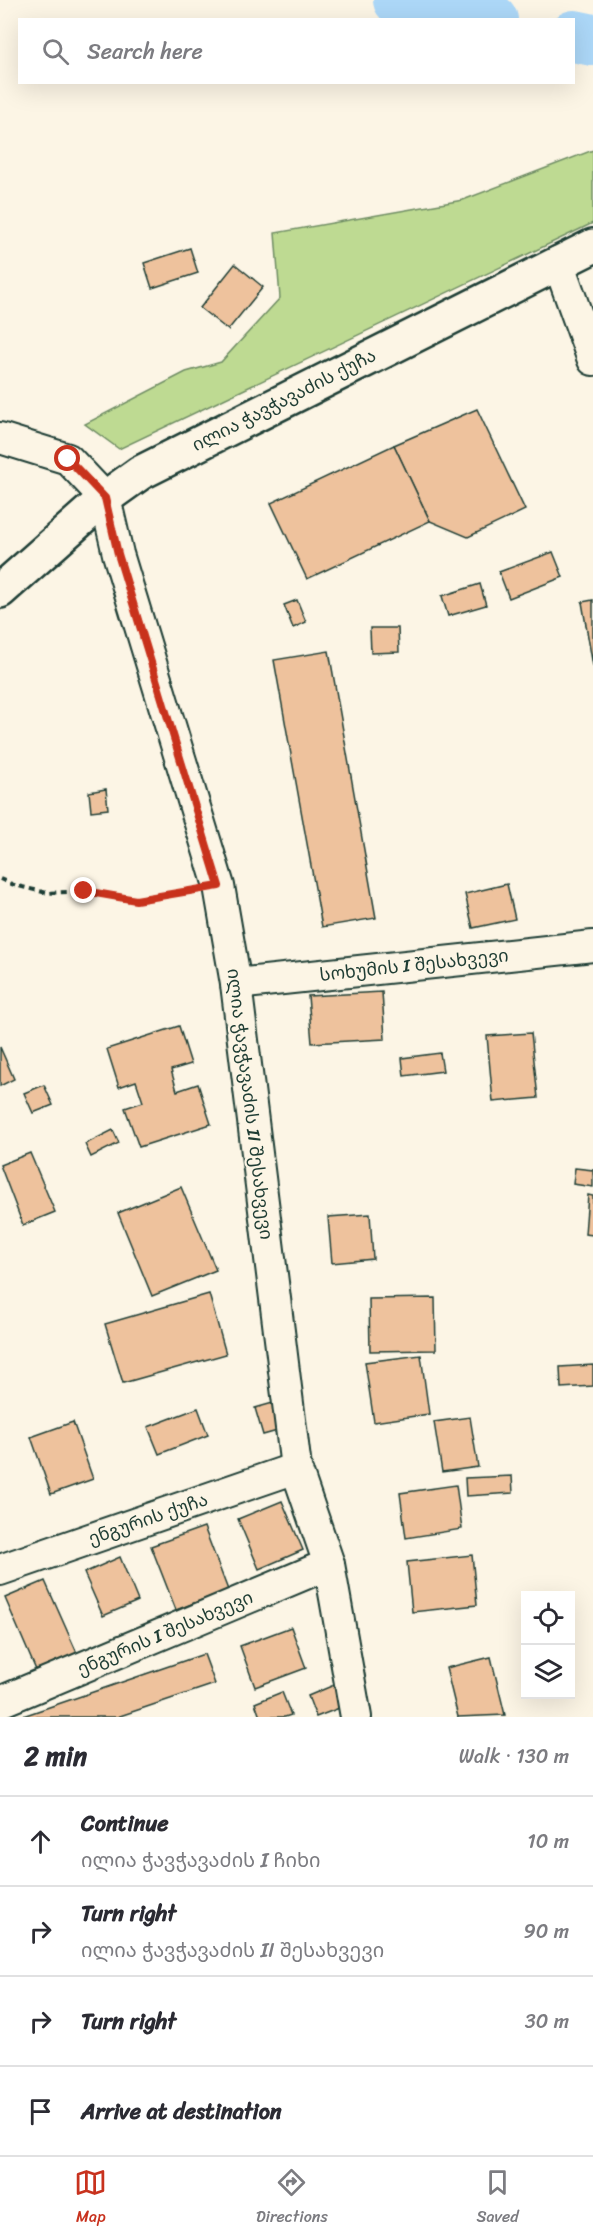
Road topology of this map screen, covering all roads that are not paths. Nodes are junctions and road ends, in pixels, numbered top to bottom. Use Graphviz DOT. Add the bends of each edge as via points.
graph roads {
  1 [pos="593,246"];
  2 [pos="558,262"];
  3 [pos="593,360"];
  4 [pos="0,438"];
  5 [pos="105,498"];
  6 [pos="0,591"];
  7 [pos="593,946"];
  8 [pos="236,984"];
  9 [pos="296,1468"];
  10 [pos="329,1564"];
  11 [pos="0,1570"];
  12 [pos="0,1702"];
  13 [pos="356,1717"];
  1 -- 2 [label="street, ილია ჭავჭავაძის ქუჩა"];
  2 -- 3 [label="street"];
  2 -- 5 [label="street, ილია ჭავჭავაძის ქუჩა" via="140,472"];
  4 -- 5 [label="street" via="68,459"];
  5 -- 6 [label="street, ილია ჭავჭავაძის ქუჩა"];
  5 -- 8 [label="street, ილია ჭავჭავაძის II შესახვევი" via="118,554 219,886"];
  7 -- 8 [label="street, სოხუმის I შესახვევი"];
  8 -- 9 [label="street, ილია ჭავჭავაძის II შესახვევი"];
  9 -- 10 [label="street, ილია ჭავჭავაძის II შესახვევი"];
  9 -- 11 [label="street, ენგურის ქუჩა"];
  10 -- 12 [label="street, ენგურის I შესახვევი"];
  10 -- 13 [label="street, ილია ჭავჭავაძის II შესახვევი"];
}
